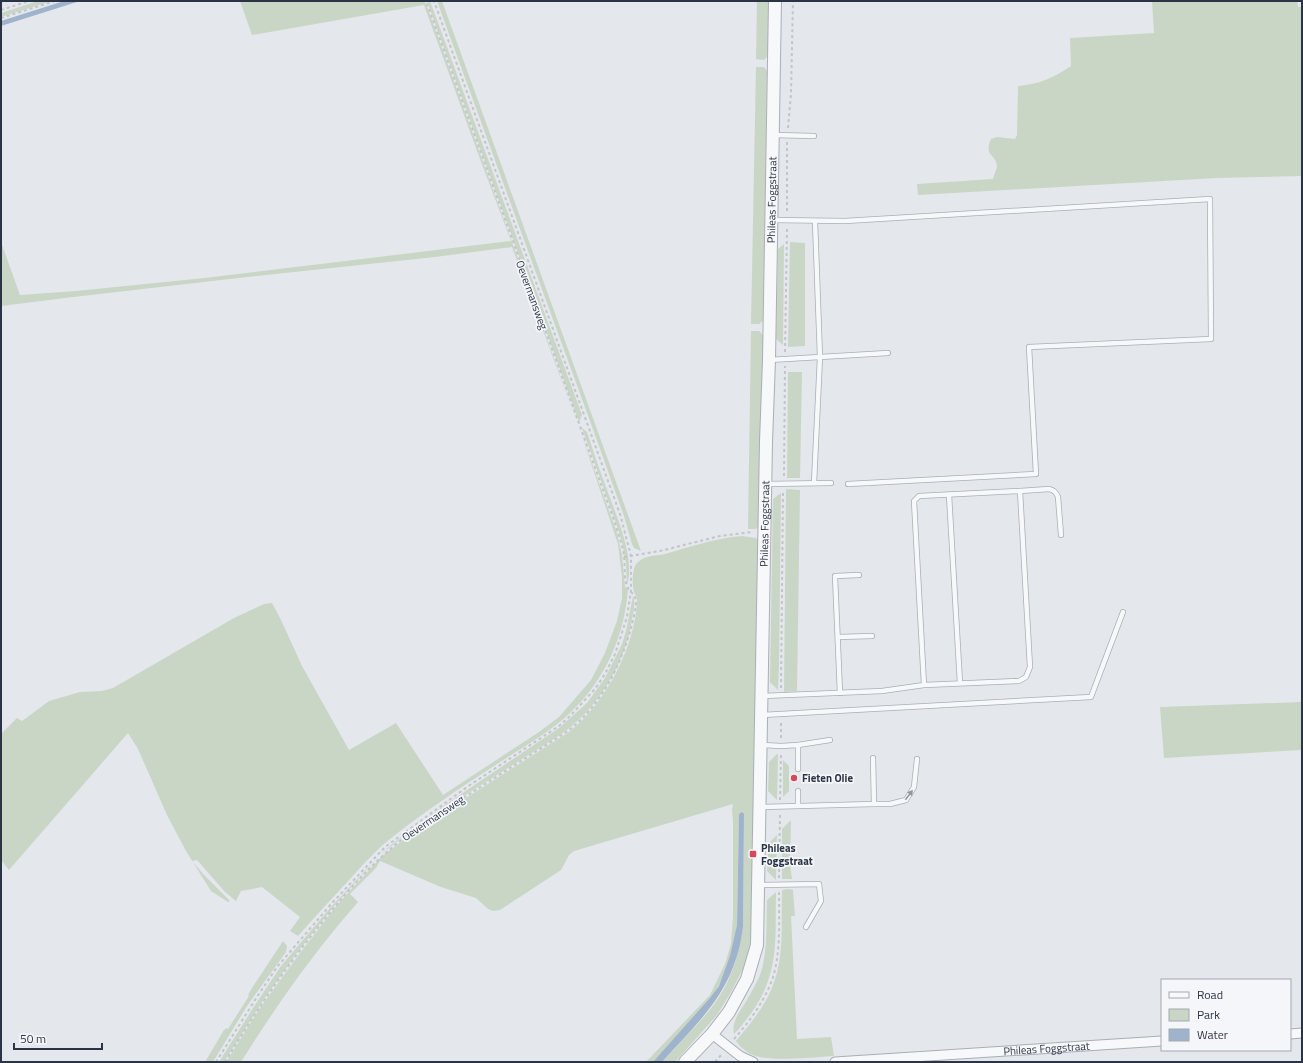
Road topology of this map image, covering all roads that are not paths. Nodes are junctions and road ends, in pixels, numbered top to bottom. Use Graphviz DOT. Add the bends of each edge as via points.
graph roads {
  1 [pos="775,1"];
  2 [pos="773,135"];
  3 [pos="814,136"];
  4 [pos="772,220"];
  5 [pos="815,221"];
  6 [pos="888,353"];
  7 [pos="820,357"];
  8 [pos="769,360"];
  9 [pos="814,483"];
  10 [pos="831,483"];
  11 [pos="766,484"];
  12 [pos="848,484"];
  13 [pos="1020,491"];
  14 [pos="949,495"];
  15 [pos="1060,535"];
  16 [pos="859,575"];
  17 [pos="1122,612"];
  18 [pos="872,636"];
  19 [pos="838,638"];
  20 [pos="960,683"];
  21 [pos="924,685"];
  22 [pos="840,693"];
  23 [pos="763,696"];
  24 [pos="762,715"];
  25 [pos="830,740"];
  26 [pos="762,745"];
  27 [pos="798,745"];
  28 [pos="873,758"];
  29 [pos="917,759"];
  30 [pos="798,769"];
  31 [pos="798,791"];
  32 [pos="874,804"];
  33 [pos="798,806"];
  34 [pos="761,807"];
  35 [pos="759,885"];
  36 [pos="806,928"];
  37 [pos="1302,1033"];
  38 [pos="712,1034"];
  39 [pos="1291,1034"];
  40 [pos="1161,1042"];
  41 [pos="685,1062"];
  42 [pos="753,1062"];
  43 [pos="835,1062"];
  1 -- 2 [label="street, Phileas Foggstraat"];
  2 -- 3 [label="lane"];
  2 -- 4 [label="street, Phileas Foggstraat"];
  4 -- 5 [label="lane"];
  4 -- 8 [label="street, Phileas Foggstraat"];
  5 -- 7 [label="lane"];
  5 -- 12 [label="lane" via="1210,199 1211,340 1028,347 1036,474"];
  6 -- 7 [label="lane"];
  7 -- 8 [label="lane"];
  7 -- 9 [label="lane"];
  8 -- 11 [label="street, Phileas Foggstraat"];
  9 -- 10 [label="lane"];
  9 -- 11 [label="lane"];
  11 -- 23 [label="street, Phileas Foggstraat"];
  13 -- 14 [label="lane"];
  13 -- 15 [label="lane" via="1049,489 1057,494"];
  13 -- 20 [label="lane" via="1029,672 1019,681"];
  14 -- 20 [label="lane"];
  14 -- 21 [label="lane" via="919,496 914,501"];
  16 -- 19 [label="lane" via="835,576"];
  17 -- 24 [label="lane" via="1091,697"];
  18 -- 19 [label="lane"];
  19 -- 22 [label="lane"];
  20 -- 21 [label="lane"];
  21 -- 22 [label="lane"];
  22 -- 23 [label="lane"];
  23 -- 24 [label="street, Phileas Foggstraat"];
  24 -- 26 [label="street, Phileas Foggstraat"];
  25 -- 27 [label="lane"];
  26 -- 27 [label="lane"];
  26 -- 34 [label="street, Phileas Foggstraat"];
  27 -- 30 [label="lane"];
  28 -- 32 [label="lane"];
  32 -- 29 [label="lane, one-way" via="906,800 914,787"];
  31 -- 33 [label="lane"];
  32 -- 33 [label="lane"];
  33 -- 34 [label="lane"];
  34 -- 35 [label="street, Phileas Foggstraat"];
  35 -- 36 [label="lane" via="819,884 821,901"];
  35 -- 38 [label="street, Phileas Foggstraat" via="758,945 747,979 729,1012"];
  37 -- 39 [label="street"];
  38 -- 41 [label="street, Phileas Foggstraat"];
  38 -- 42 [label="street" via="740,1056"];
  40 -- 43 [label="street, Phileas Foggstraat"];
}
